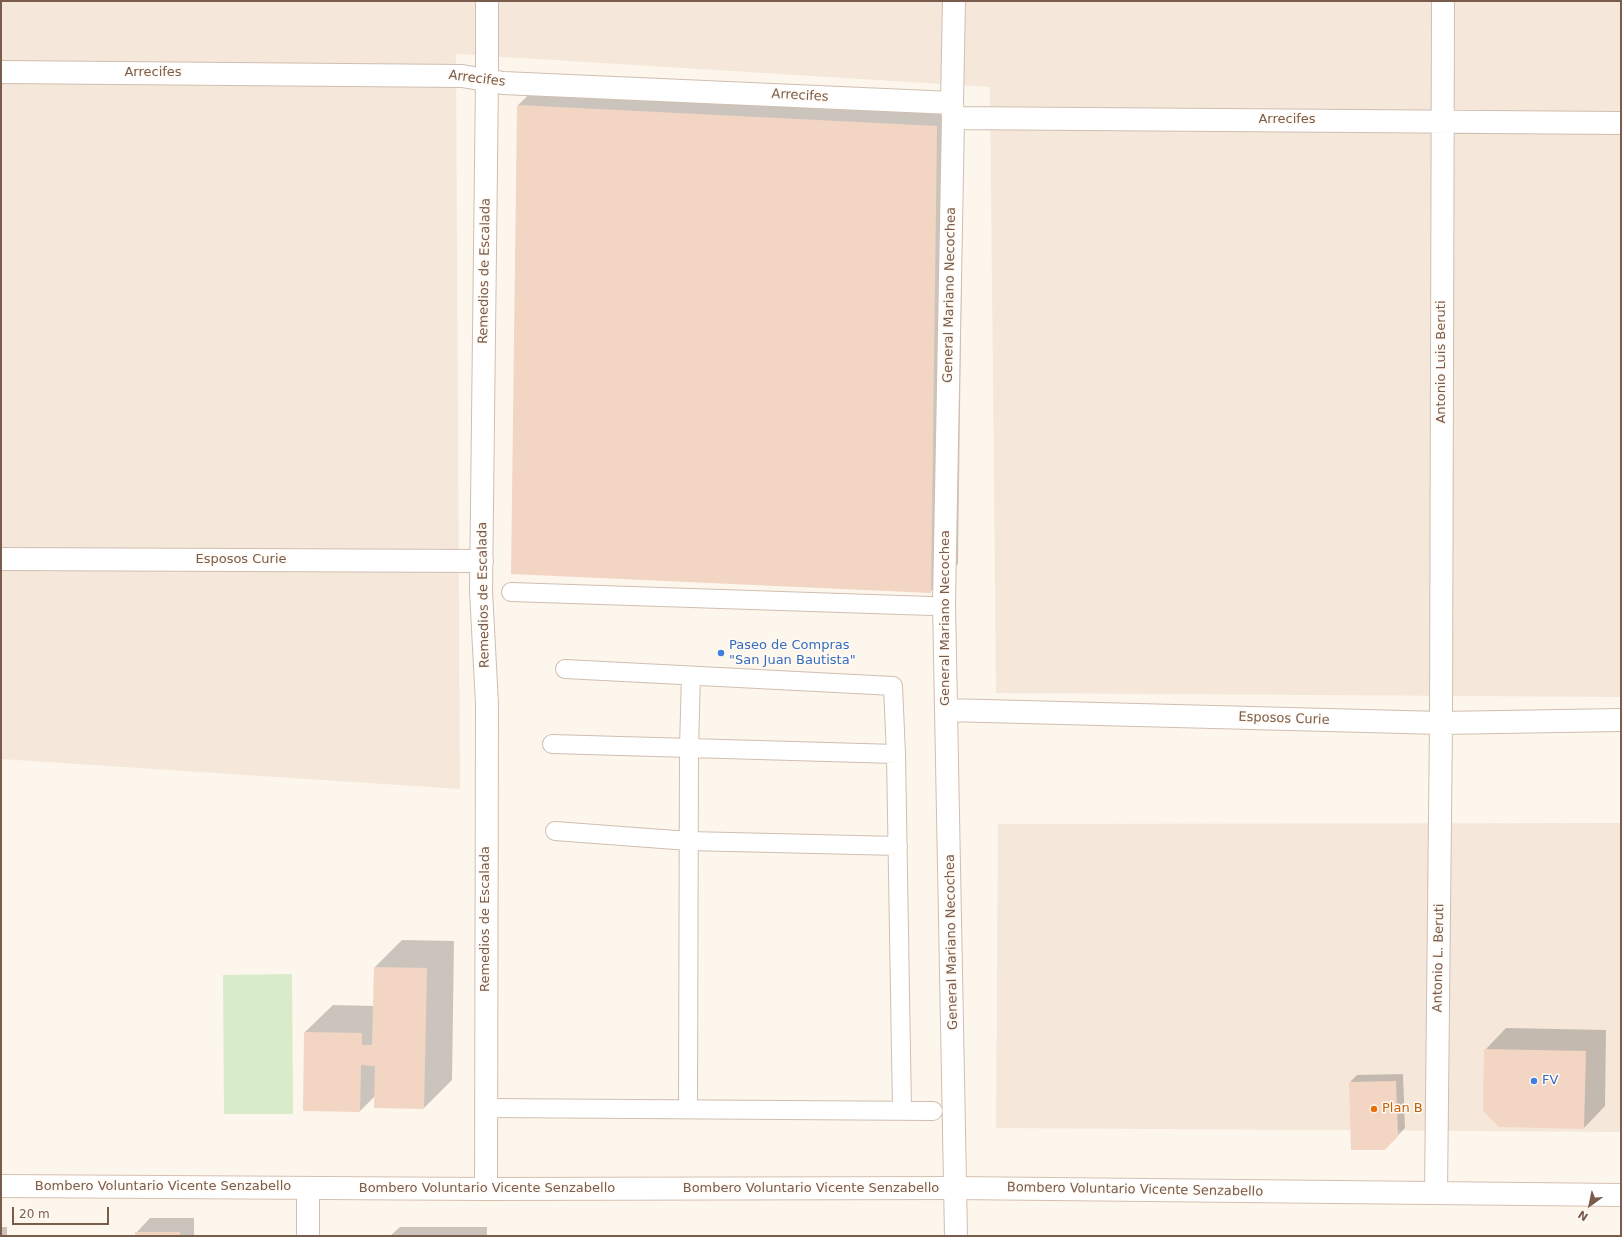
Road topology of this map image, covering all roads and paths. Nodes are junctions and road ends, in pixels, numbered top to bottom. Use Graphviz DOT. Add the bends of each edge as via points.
graph roads {
  1 [pos="487,1"];
  2 [pos="954,1"];
  3 [pos="1443,1"];
  4 [pos="1,72"];
  5 [pos="487,79"];
  6 [pos="953,111"];
  7 [pos="1443,121"];
  8 [pos="1621,123"];
  9 [pos="1,559"];
  10 [pos="482,561"];
  11 [pos="511,592"];
  12 [pos="931,606"];
  13 [pos="565,669"];
  14 [pos="691,676"];
  15 [pos="947,710"];
  16 [pos="1621,720"];
  17 [pos="1441,724"];
  18 [pos="552,744"];
  19 [pos="689,748"];
  20 [pos="896,754"];
  21 [pos="554,831"];
  22 [pos="689,841"];
  23 [pos="898,846"];
  24 [pos="486,1108"];
  25 [pos="688,1109"];
  26 [pos="902,1111"];
  27 [pos="933,1111"];
  28 [pos="1,1186"];
  29 [pos="308,1188"];
  30 [pos="956,1188"];
  31 [pos="486,1189"];
  32 [pos="1436,1194"];
  33 [pos="1621,1195"];
  34 [pos="308,1236"];
  35 [pos="956,1236"];
  1 -- 5 [label="street, Remedios de Escalada"];
  2 -- 6 [label="street, General Mariano Necochea"];
  3 -- 7 [label="street, Antonio Luis Beruti"];
  4 -- 5 [label="street, Arrecifes" via="462,76"];
  5 -- 6 [label="street, Arrecifes" via="503,83"];
  5 -- 10 [label="street, Remedios de Escalada"];
  6 -- 7 [label="street, Arrecifes"];
  6 -- 15 [label="street, General Mariano Necochea" via="944,603"];
  7 -- 8 [label="street, Arrecifes"];
  7 -- 17 [label="street, Antonio Luis Beruti"];
  9 -- 10 [label="street, Esposos Curie"];
  10 -- 24 [label="street, Remedios de Escalada" via="481,591 487,704"];
  11 -- 12 [label="lane"];
  13 -- 14 [label="lane"];
  14 -- 19 [label="lane"];
  14 -- 20 [label="lane" via="893,686"];
  15 -- 17 [label="street, Esposos Curie"];
  15 -- 30 [label="street, General Mariano Necochea"];
  16 -- 17 [label="street, Esposos Curie"];
  17 -- 32 [label="street, Antonio L. Beruti"];
  18 -- 19 [label="lane"];
  19 -- 20 [label="lane"];
  19 -- 22 [label="lane"];
  20 -- 23 [label="lane"];
  21 -- 22 [label="lane"];
  22 -- 23 [label="lane"];
  22 -- 25 [label="lane"];
  23 -- 26 [label="lane"];
  24 -- 25 [label="lane"];
  24 -- 31 [label="street, Remedios de Escalada"];
  25 -- 26 [label="lane"];
  26 -- 27 [label="lane"];
  28 -- 29 [label="street, Bombero Voluntario Vicente Senzabello"];
  29 -- 31 [label="street, Bombero Voluntario Vicente Senzabello"];
  29 -- 34 [label="street"];
  30 -- 31 [label="street, Bombero Voluntario Vicente Senzabello"];
  30 -- 32 [label="street, Bombero Voluntario Vicente Senzabello"];
  30 -- 35 [label="street, General Mariano Necochea"];
  32 -- 33 [label="street, Bombero Voluntario Vicente Senzabello"];
}
